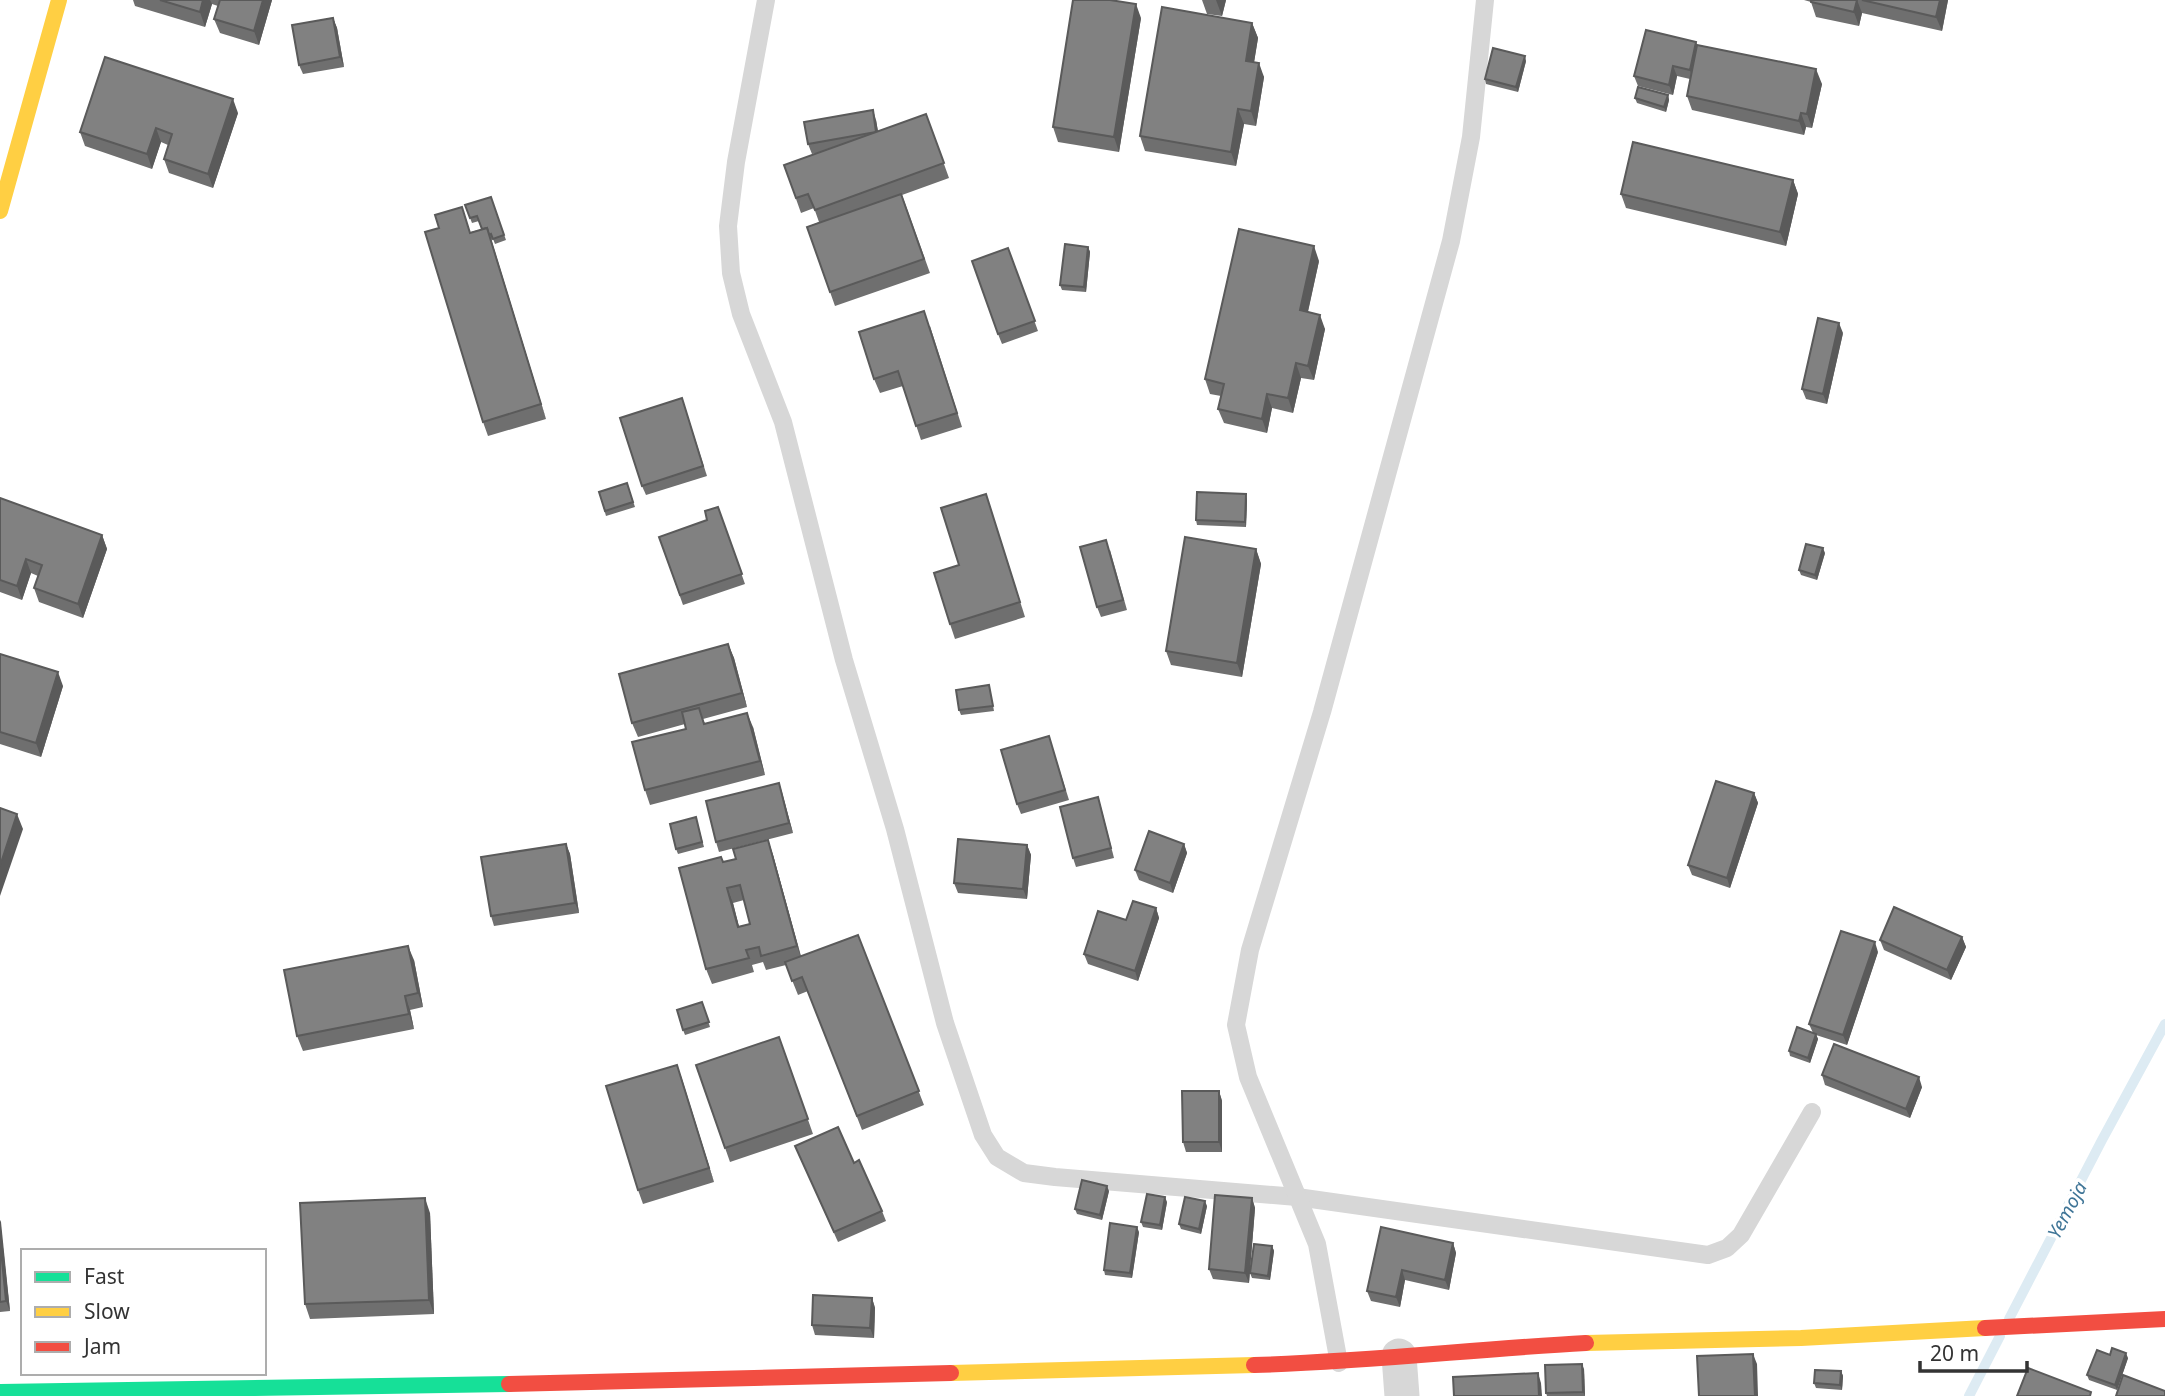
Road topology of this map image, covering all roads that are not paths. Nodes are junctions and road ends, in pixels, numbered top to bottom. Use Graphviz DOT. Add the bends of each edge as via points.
graph roads {
  1 [pos="60,0"];
  2 [pos="766,0"];
  3 [pos="1485,0"];
  4 [pos="0,211"];
  5 [pos="1812,1112"];
  6 [pos="1297,1197"];
  7 [pos="2165,1319"];
  8 [pos="1399,1356"];
  9 [pos="1339,1363"];
  10 [pos="1042,1383"];
  11 [pos="0,1392"];
  12 [pos="331,1392"];
  13 [pos="1402,1396"];
  1 -- 4 [label="street"];
  2 -- 6 [label="lane" via="728,226 731,274 741,314 783,422 944,1023 983,1135 997,1157 1024,1173"];
  3 -- 6 [label="lane" via="1471,137 1451,241 1322,712 1250,950 1236,1025 1248,1077"];
  5 -- 6 [label="lane" via="1741,1235 1727,1248 1708,1255"];
  6 -- 9 [label="lane" via="1317,1244"];
  7 -- 8 [label="street" via="1828,1337 1586,1343"];
  8 -- 9 [label="street"];
  8 -- 13 [label="street"];
  9 -- 10 [label="street"];
  10 -- 12 [label="street"];
  11 -- 12 [label="street"];
}
